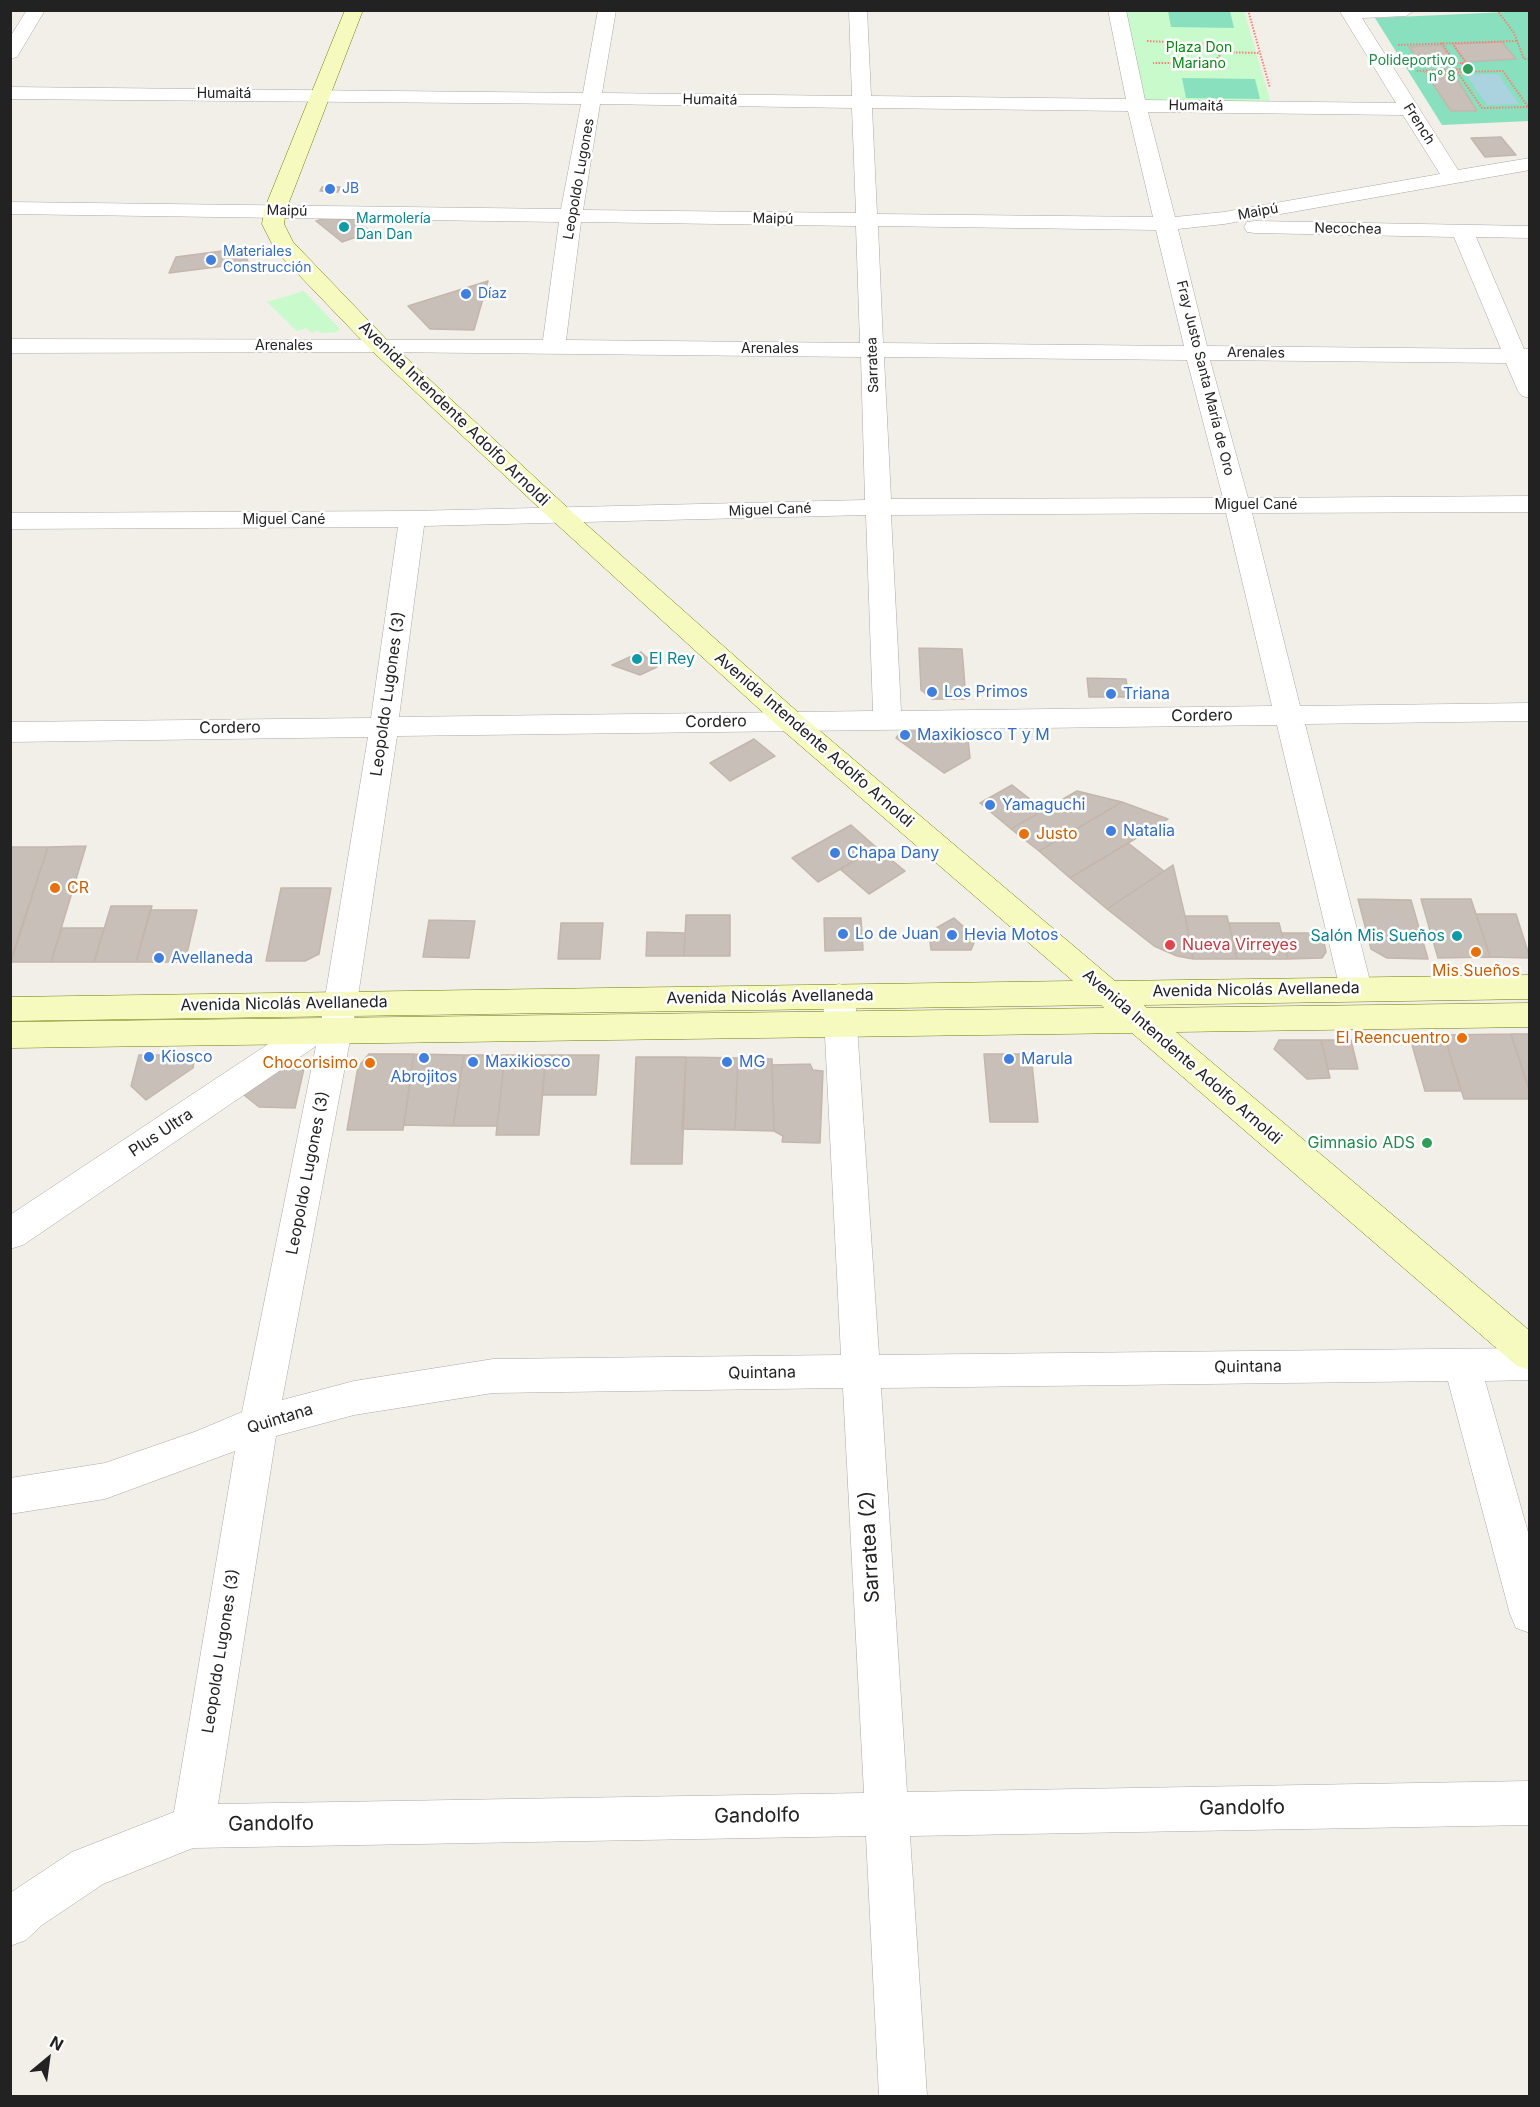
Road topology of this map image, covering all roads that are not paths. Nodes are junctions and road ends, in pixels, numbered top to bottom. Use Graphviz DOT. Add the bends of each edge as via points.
graph roads {
  1 [pos="36,10"];
  2 [pos="354,10"];
  3 [pos="607,10"];
  4 [pos="858,10"];
  5 [pos="1117,10"];
  6 [pos="1406,10"];
  7 [pos="1349,12"];
  8 [pos="10,53"];
  9 [pos="10,93"];
  10 [pos="320,94"];
  11 [pos="592,99"];
  12 [pos="860,102"];
  13 [pos="1137,106"];
  14 [pos="1409,109"];
  15 [pos="1530,164"];
  16 [pos="1452,177"];
  17 [pos="10,208"];
  18 [pos="275,210"];
  19 [pos="572,215"];
  20 [pos="868,221"];
  21 [pos="1166,224"];
  22 [pos="1463,232"];
  23 [pos="1530,232"];
  24 [pos="379,345"];
  25 [pos="10,346"];
  26 [pos="553,348"];
  27 [pos="872,349"];
  28 [pos="1197,353"];
  29 [pos="1523,356"];
  30 [pos="1530,391"];
  31 [pos="1530,504"];
  32 [pos="1237,505"];
  33 [pos="879,507"];
  34 [pos="561,515"];
  35 [pos="412,519"];
  36 [pos="10,521"];
  37 [pos="1530,712"];
  38 [pos="1289,715"];
  39 [pos="887,720"];
  40 [pos="790,721"];
  41 [pos="384,726"];
  42 [pos="10,732"];
  43 [pos="1530,987"];
  44 [pos="1356,989"];
  45 [pos="1107,993"];
  46 [pos="10,1009"];
  47 [pos="840,1010"];
  48 [pos="1530,1015"];
  49 [pos="1139,1020"];
  50 [pos="330,1022"];
  51 [pos="10,1035"];
  52 [pos="10,1234"];
  53 [pos="1530,1354"];
  54 [pos="1530,1364"];
  55 [pos="1462,1365"];
  56 [pos="860,1372"];
  57 [pos="259,1423"];
  58 [pos="10,1496"];
  59 [pos="1530,1614"];
  60 [pos="1530,1803"];
  61 [pos="885,1814"];
  62 [pos="193,1826"];
  63 [pos="10,1924"];
  64 [pos="903,2097"];
  1 -- 8 [label="street"];
  2 -- 10 [label="main road"];
  3 -- 11 [label="street, Leopoldo Lugones"];
  4 -- 12 [label="street, Sarratea"];
  5 -- 13 [label="street, Fray Justo Santa María de Oro"];
  6 -- 7 [label="street"];
  7 -- 14 [label="street, French"];
  9 -- 10 [label="street, Humaitá"];
  10 -- 11 [label="street, Humaitá"];
  10 -- 18 [label="main road"];
  11 -- 12 [label="street, Humaitá"];
  11 -- 19 [label="street, Leopoldo Lugones"];
  12 -- 13 [label="street, Humaitá"];
  12 -- 20 [label="street, Sarratea"];
  13 -- 14 [label="street, Humaitá"];
  13 -- 21 [label="street, Fray Justo Santa María de Oro"];
  14 -- 16 [label="street, French"];
  15 -- 16 [label="street, Maipú"];
  16 -- 21 [label="street, Maipú" via="1224,218"];
  17 -- 18 [label="street, Maipú"];
  18 -- 19 [label="street, Maipú"];
  18 -- 24 [label="main road, Avenida Intendente Adolfo Arnoldi" via="273,224 283,245"];
  19 -- 20 [label="street, Maipú"];
  19 -- 26 [label="street, Leopoldo Lugones"];
  20 -- 21 [label="street, Maipú"];
  20 -- 27 [label="street, Sarratea"];
  21 -- 22 [label="street, Necochea"];
  21 -- 28 [label="street, Fray Justo Santa María de Oro"];
  22 -- 23 [label="street, Necochea"];
  22 -- 29 [label="street"];
  24 -- 25 [label="street, Arenales"];
  24 -- 26 [label="street, Arenales"];
  24 -- 34 [label="main road, Avenida Intendente Adolfo Arnoldi"];
  26 -- 27 [label="street, Arenales"];
  27 -- 28 [label="street, Arenales"];
  27 -- 33 [label="street, Sarratea"];
  28 -- 29 [label="street, Arenales"];
  28 -- 32 [label="street, Fray Justo Santa María de Oro"];
  29 -- 30 [label="street"];
  31 -- 32 [label="street, Miguel Cané"];
  32 -- 33 [label="street, Miguel Cané"];
  32 -- 38 [label="street, Fray Justo Santa María de Oro"];
  33 -- 34 [label="street, Miguel Cané"];
  33 -- 39 [label="street, Sarratea"];
  34 -- 35 [label="street, Miguel Cané"];
  34 -- 40 [label="main road, Avenida Intendente Adolfo Arnoldi"];
  35 -- 36 [label="street, Miguel Cané"];
  35 -- 41 [label="street, Leopoldo Lugones (3)"];
  37 -- 38 [label="street, Cordero"];
  38 -- 39 [label="street, Cordero"];
  38 -- 44 [label="street, Fray Justo Santa María de Oro"];
  39 -- 40 [label="street, Cordero"];
  40 -- 41 [label="street, Cordero"];
  40 -- 45 [label="main road, Avenida Intendente Adolfo Arnoldi"];
  41 -- 42 [label="street, Cordero"];
  41 -- 50 [label="street, Leopoldo Lugones (3)"];
  43 -- 44 [label="main road, Avenida Nicolás Avellaneda"];
  44 -- 45 [label="main road, Avenida Nicolás Avellaneda"];
  45 -- 47 [label="main road, Avenida Nicolás Avellaneda"];
  45 -- 49 [label="main road, Avenida Intendente Adolfo Arnoldi"];
  46 -- 50 [label="main road, Avenida Nicolás Avellaneda"];
  47 -- 49 [label="main road, Avenida Nicolás Avellaneda"];
  47 -- 50 [label="main road, Avenida Nicolás Avellaneda"];
  47 -- 56 [label="street, Sarratea (2)"];
  48 -- 49 [label="main road, Avenida Nicolás Avellaneda"];
  49 -- 53 [label="main road, Avenida Intendente Adolfo Arnoldi"];
  50 -- 51 [label="main road, Avenida Nicolás Avellaneda"];
  50 -- 52 [label="street, Plus Ultra"];
  50 -- 57 [label="street, Leopoldo Lugones (3)"];
  54 -- 55 [label="street, Quintana"];
  55 -- 56 [label="street, Quintana"];
  55 -- 59 [label="street"];
  56 -- 57 [label="street, Quintana" via="493,1376 354,1398"];
  56 -- 61 [label="street, Sarratea (2)"];
  57 -- 58 [label="street, Quintana" via="105,1481"];
  57 -- 62 [label="street, Leopoldo Lugones (3)"];
  60 -- 61 [label="street, Gandolfo"];
  61 -- 62 [label="street, Gandolfo"];
  61 -- 64 [label="street, Sarratea (2)"];
  62 -- 63 [label="street, Gandolfo" via="88,1868"];
}
